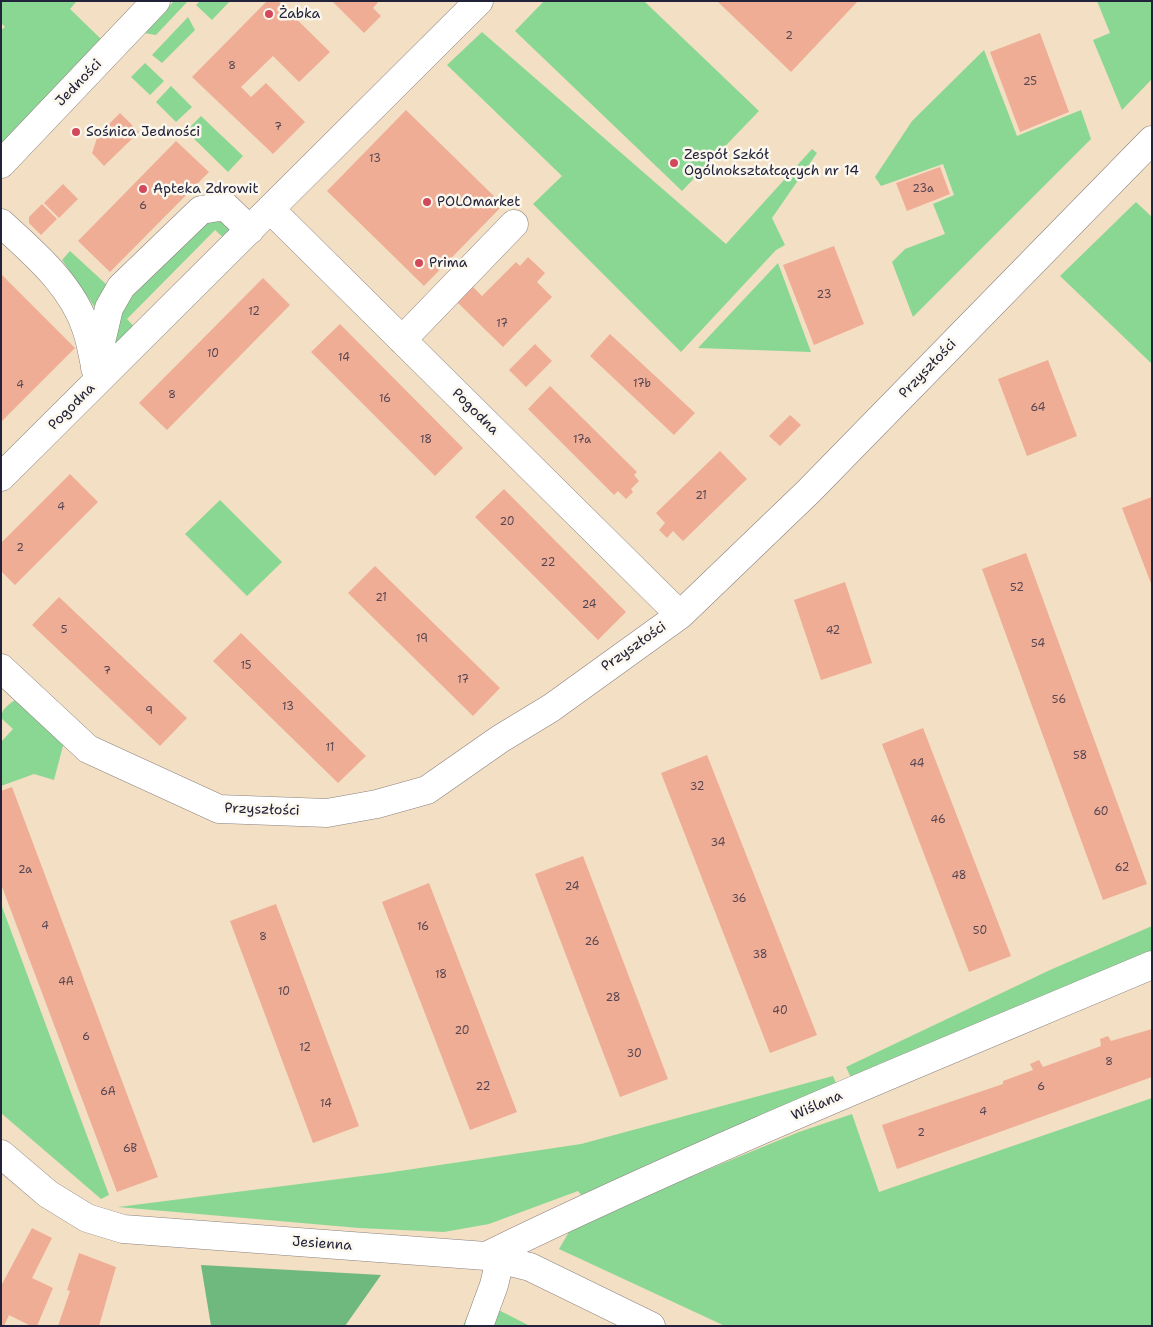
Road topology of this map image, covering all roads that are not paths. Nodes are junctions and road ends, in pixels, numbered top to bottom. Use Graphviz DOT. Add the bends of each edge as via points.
graph roads {
  1 [pos="156,1"];
  2 [pos="479,1"];
  3 [pos="1152,140"];
  4 [pos="1,164"];
  5 [pos="270,210"];
  6 [pos="1,223"];
  7 [pos="514,224"];
  8 [pos="250,230"];
  9 [pos="402,340"];
  10 [pos="96,374"];
  11 [pos="1,477"];
  12 [pos="680,615"];
  13 [pos="1,668"];
  14 [pos="1152,965"];
  15 [pos="1,1154"];
  16 [pos="493,1258"];
  17 [pos="479,1326"];
  18 [pos="651,1326"];
  1 -- 4 [label="street, Jedności"];
  2 -- 5 [label="street, Pogodna"];
  3 -- 12 [label="street, Przyszłości" via="809,491"];
  5 -- 8 [label="street, Pogodna"];
  5 -- 9 [label="street, Pogodna"];
  6 -- 10 [label="street" via="45,263 76,304 88,331"];
  7 -- 9 [label="street"];
  8 -- 10 [label="street, Pogodna"];
  8 -- 10 [label="street" via="224,206 202,210 122,287 109,308"];
  9 -- 12 [label="street, Pogodna"];
  10 -- 11 [label="street, Pogodna"];
  12 -- 13 [label="street, Przyszłości" via="551,708 427,790 327,813 219,809 88,749"];
  14 -- 16 [label="street, Wiślana" via="581,1210"];
  15 -- 16 [label="street, Jesienna" via="48,1194 88,1218 123,1229"];
  16 -- 17 [label="street" via="494,1285"];
  16 -- 18 [label="street, Jesienna" via="530,1266"];
}
